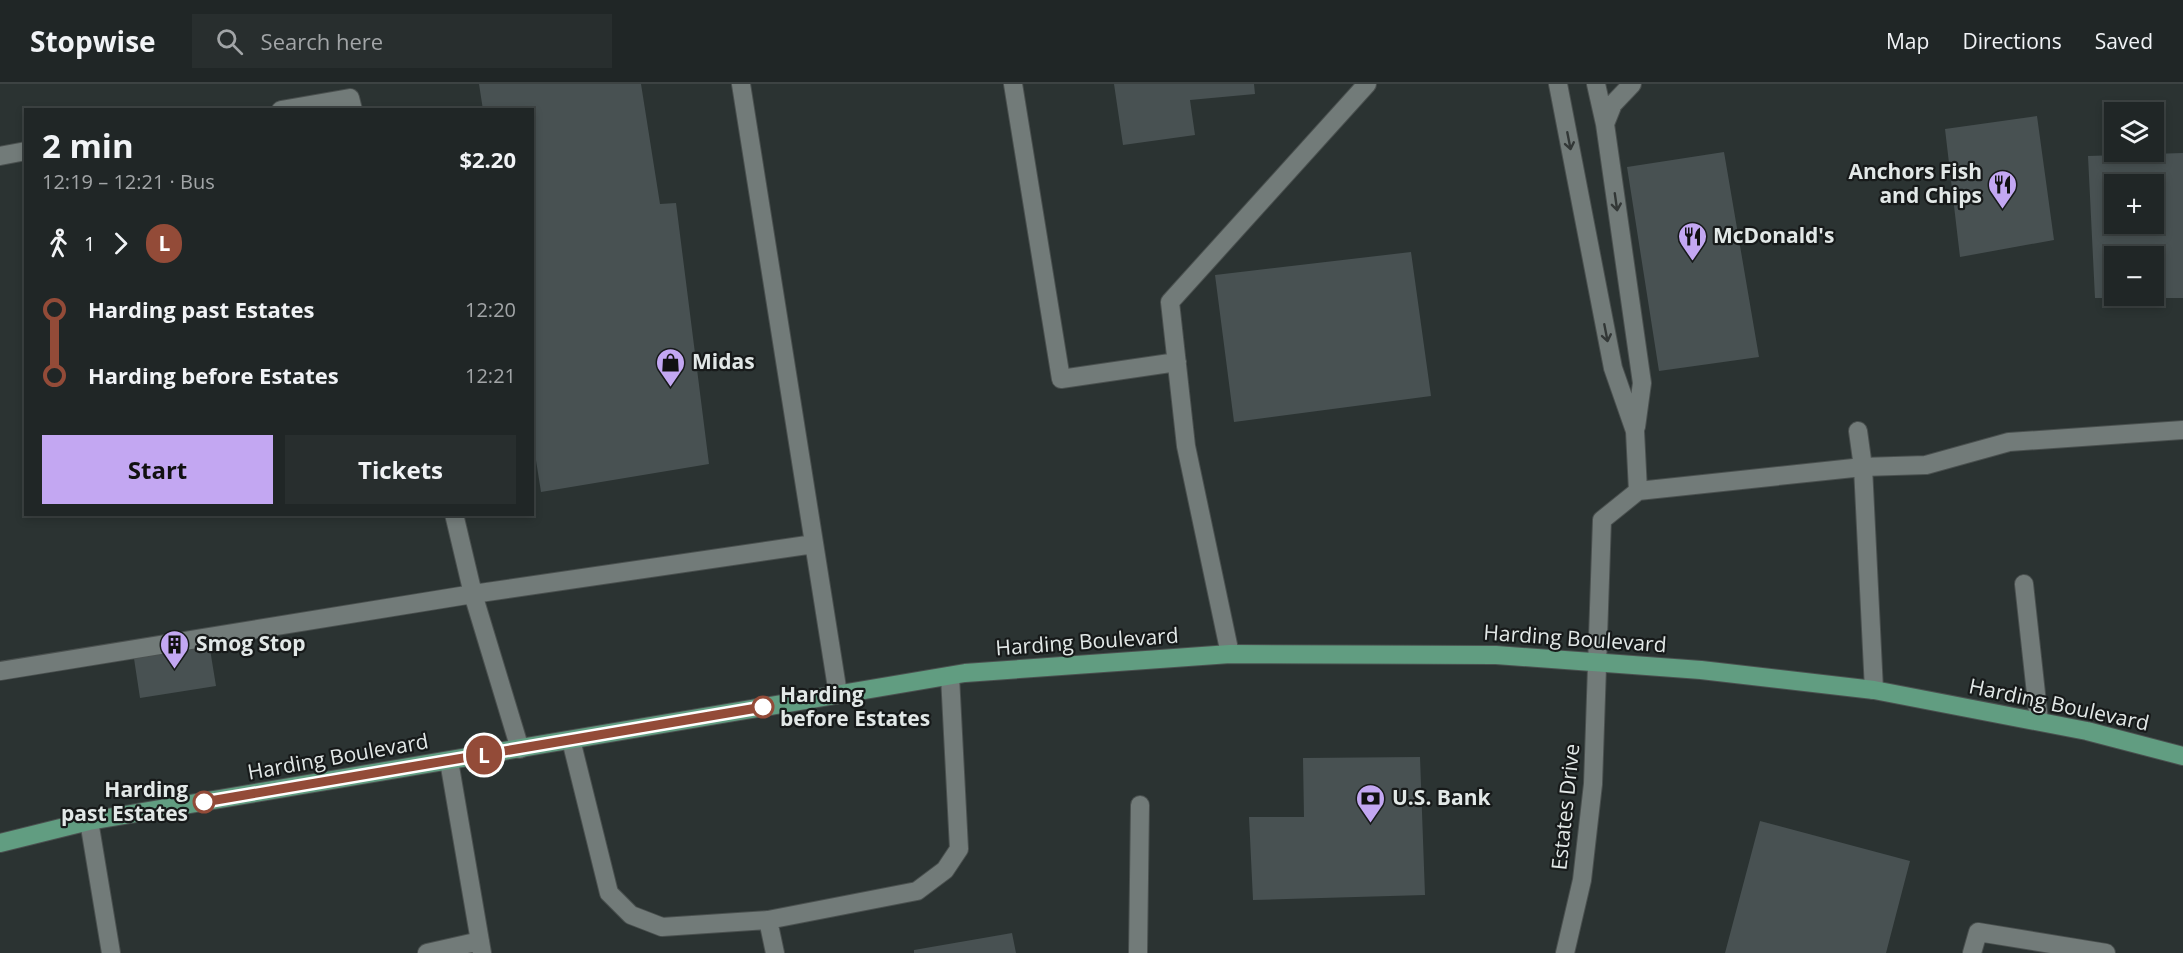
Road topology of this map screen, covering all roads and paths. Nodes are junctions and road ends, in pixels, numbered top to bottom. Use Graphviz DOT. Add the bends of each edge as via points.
graph roads {
  1 [pos="741,84"];
  2 [pos="1013,84"];
  3 [pos="1367,84"];
  4 [pos="1558,84"];
  5 [pos="1596,84"];
  6 [pos="1632,84"];
  7 [pos="292,108"];
  8 [pos="352,108"];
  9 [pos="1605,124"];
  10 [pos="24,152"];
  11 [pos="0,156"];
  12 [pos="1177,362"];
  13 [pos="2183,430"];
  14 [pos="1635,431"];
  15 [pos="1858,431"];
  16 [pos="1863,467"];
  17 [pos="1638,491"];
  18 [pos="454,516"];
  19 [pos="814,544"];
  20 [pos="2024,584"];
  21 [pos="473,594"];
  22 [pos="1230,654"];
  23 [pos="1599,663"];
  24 [pos="0,671"];
  25 [pos="951,676"];
  26 [pos="1874,690"];
  27 [pos="838,694"];
  28 [pos="2039,722"];
  29 [pos="572,740"];
  30 [pos="520,748"];
  31 [pos="2183,756"];
  32 [pos="449,761"];
  33 [pos="1140,805"];
  34 [pos="89,821"];
  35 [pos="0,843"];
  36 [pos="768,920"];
  37 [pos="481,947"];
  38 [pos="111,953"];
  39 [pos="427,953"];
  40 [pos="775,953"];
  41 [pos="1138,953"];
  42 [pos="1565,953"];
  43 [pos="1972,953"];
  44 [pos="2106,953"];
  1 -- 19 [label="street"];
  2 -- 12 [label="street" via="1061,379"];
  3 -- 12 [label="street" via="1170,302"];
  4 -- 14 [label="street, one-way" via="1613,368"];
  5 -- 9 [label="street"];
  6 -- 9 [label="street" via="1613,104"];
  7 -- 8 [label="street" via="350,98"];
  9 -- 14 [label="street, one-way" via="1642,383"];
  10 -- 11 [label="street"];
  12 -- 22 [label="street" via="1186,446"];
  13 -- 16 [label="street" via="2009,442 1926,465"];
  14 -- 17 [label="street"];
  15 -- 16 [label="street"];
  16 -- 17 [label="street"];
  16 -- 26 [label="street"];
  17 -- 23 [label="street, Estates Drive" via="1602,520"];
  18 -- 21 [label="street"];
  19 -- 21 [label="street"];
  19 -- 27 [label="street"];
  20 -- 28 [label="street"];
  21 -- 24 [label="street"];
  21 -- 30 [label="street"];
  22 -- 23 [label="main road, Harding Boulevard" via="1496,655"];
  22 -- 25 [label="main road, Harding Boulevard"];
  23 -- 26 [label="main road, Harding Boulevard" via="1701,670"];
  23 -- 42 [label="street, Estates Drive" via="1586,848"];
  25 -- 27 [label="main road, Harding Boulevard"];
  25 -- 36 [label="street" via="959,849 945,870 917,891"];
  26 -- 28 [label="main road, Harding Boulevard"];
  27 -- 29 [label="main road, Harding Boulevard"];
  28 -- 31 [label="main road, Harding Boulevard"];
  29 -- 30 [label="main road, Harding Boulevard"];
  29 -- 36 [label="street" via="609,893 631,915 662,927"];
  30 -- 32 [label="main road, Harding Boulevard"];
  32 -- 34 [label="main road, Harding Boulevard"];
  32 -- 37 [label="street"];
  33 -- 41 [label="street"];
  34 -- 35 [label="main road, Harding Boulevard"];
  34 -- 38 [label="street"];
  36 -- 40 [label="street"];
  37 -- 39 [label="street"];
  43 -- 44 [label="street" via="1978,932"];
}
